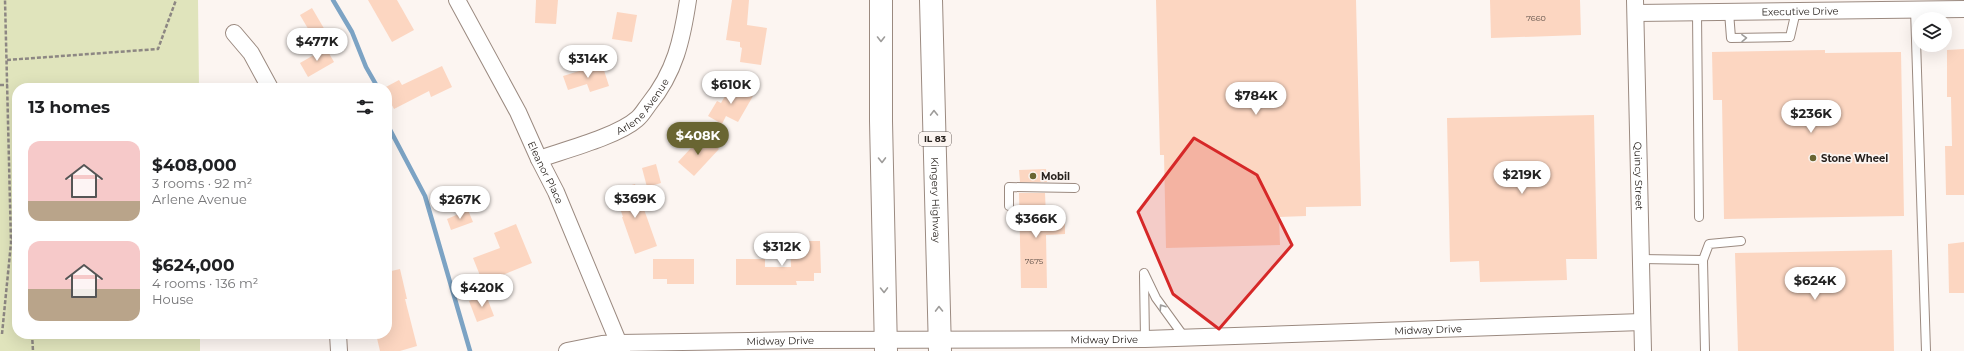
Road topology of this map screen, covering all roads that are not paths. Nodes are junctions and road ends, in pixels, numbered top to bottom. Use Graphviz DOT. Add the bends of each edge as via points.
graph roads {
  1 [pos="457,0"];
  2 [pos="688,0"];
  3 [pos="881,0"];
  4 [pos="931,0"];
  5 [pos="1635,7"];
  6 [pos="1964,9"];
  7 [pos="1915,10"];
  8 [pos="1796,11"];
  9 [pos="1729,12"];
  10 [pos="1697,13"];
  11 [pos="234,33"];
  12 [pos="267,83"];
  13 [pos="538,159"];
  14 [pos="1074,188"];
  15 [pos="1009,206"];
  16 [pos="1699,217"];
  17 [pos="1741,241"];
  18 [pos="1641,259"];
  19 [pos="1703,260"];
  20 [pos="1642,322"];
  21 [pos="1185,338"];
  22 [pos="338,339"];
  23 [pos="1080,339"];
  24 [pos="1145,339"];
  25 [pos="995,340"];
  26 [pos="886,346"];
  27 [pos="940,346"];
  28 [pos="620,347"];
  29 [pos="339,351"];
  30 [pos="567,351"];
  31 [pos="1008,351"];
  32 [pos="1070,351"];
  33 [pos="1643,351"];
  34 [pos="1705,351"];
  35 [pos="1926,351"];
  1 -- 13 [label="street, Eleanor Place" via="515,106"];
  2 -- 13 [label="street, Arlene Avenue" via="680,45 672,68 637,119 609,135"];
  3 -- 26 [label="highway, one-way"];
  27 -- 4 [label="highway, Kingery Highway / IL 83, one-way"];
  5 -- 10 [label="street, Executive Drive"];
  5 -- 18 [label="street, Quincy Street"];
  6 -- 7 [label="street, Executive Drive"];
  7 -- 8 [label="street, Executive Drive"];
  7 -- 35 [label="lane"];
  8 -- 9 [label="street, Executive Drive"];
  9 -- 8 [label="lane, one-way" via="1731,38 1790,37"];
  9 -- 10 [label="street, Executive Drive"];
  10 -- 16 [label="lane"];
  11 -- 12 [label="street" via="251,53"];
  13 -- 28 [label="street, Eleanor Place" via="556,192"];
  14 -- 15 [label="lane" via="1009,187"];
  17 -- 19 [label="lane" via="1709,244"];
  18 -- 19 [label="lane"];
  18 -- 20 [label="street, Quincy Street"];
  19 -- 34 [label="lane"];
  20 -- 21 [label="street, Midway Drive"];
  20 -- 33 [label="street, Quincy Street"];
  21 -- 24 [label="street, Midway Drive"];
  21 -- 24 [label="lane, one-way" via="1156,298 1144,274"];
  22 -- 29 [label="street"];
  23 -- 24 [label="street, Midway Drive"];
  23 -- 25 [label="street, Midway Drive"];
  23 -- 32 [label="street"];
  25 -- 27 [label="street, Midway Drive"];
  25 -- 31 [label="street"];
  26 -- 27 [label="street, Midway Drive"];
  26 -- 28 [label="street, Midway Drive"];
  28 -- 30 [label="street, Midway Drive" via="602,344"];
}
